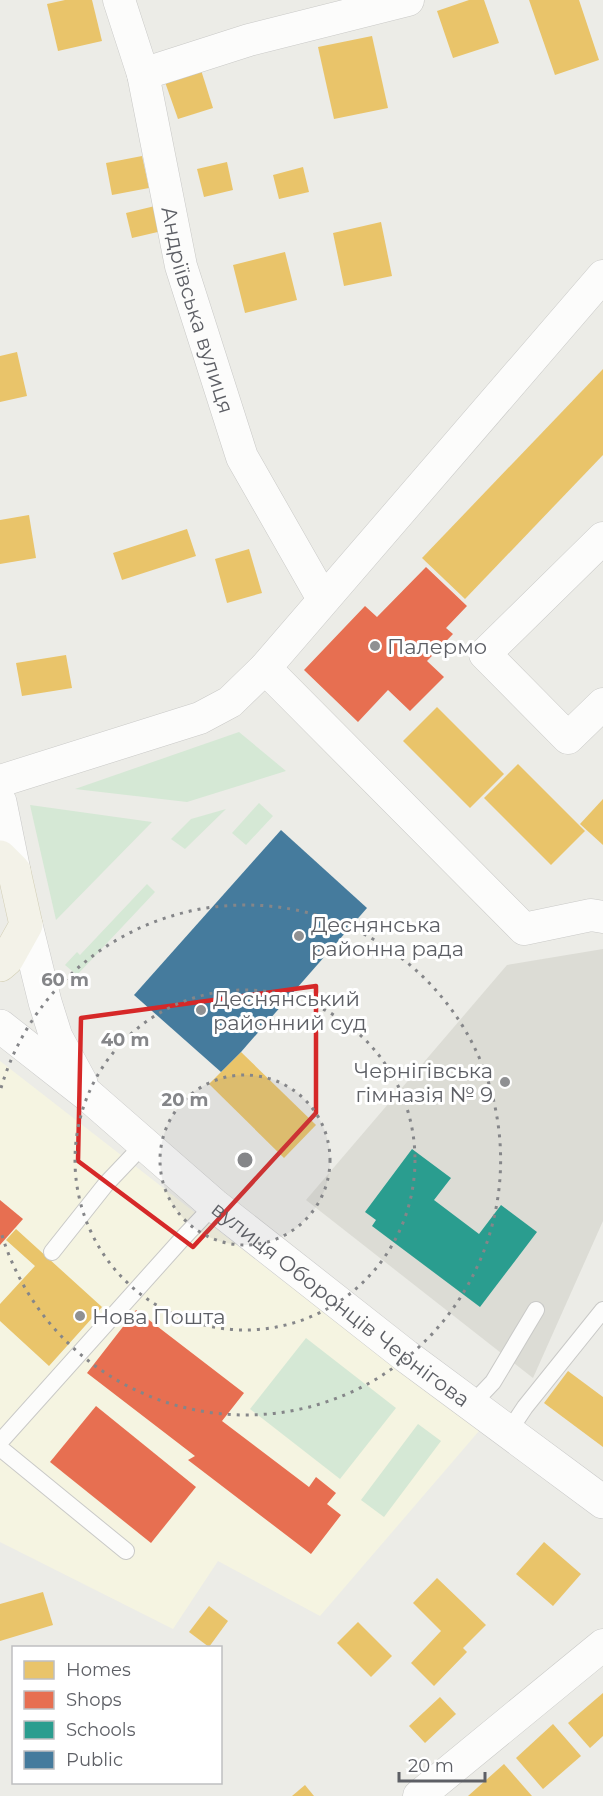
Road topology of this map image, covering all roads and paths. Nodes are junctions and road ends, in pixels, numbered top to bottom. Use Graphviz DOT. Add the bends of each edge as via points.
graph roads {
  1 [pos="119,0"];
  2 [pos="408,0"];
  3 [pos="143,74"];
  4 [pos="603,276"];
  5 [pos="603,538"];
  6 [pos="323,599"];
  7 [pos="265,668"];
  8 [pos="603,704"];
  9 [pos="0,781"];
  10 [pos="0,802"];
  11 [pos="7,864"];
  12 [pos="603,917"];
  13 [pos="26,925"];
  14 [pos="0,965"];
  15 [pos="0,1026"];
  16 [pos="88,1095"];
  17 [pos="144,1144"];
  18 [pos="214,1205"];
  19 [pos="52,1252"];
  20 [pos="536,1310"];
  21 [pos="603,1310"];
  22 [pos="472,1404"];
  23 [pos="509,1431"];
  24 [pos="0,1443"];
  25 [pos="0,1448"];
  26 [pos="603,1502"];
  27 [pos="126,1551"];
  28 [pos="603,1645"];
  29 [pos="419,1796"];
  1 -- 3 [label="street, Андріївська вулиця"];
  2 -- 3 [label="street" via="249,40"];
  3 -- 6 [label="street, Андріївська вулиця" via="181,266 242,457"];
  4 -- 6 [label="street"];
  5 -- 8 [label="street" via="485,654 568,738"];
  6 -- 7 [label="street"];
  7 -- 9 [label="street" via="230,702 201,718"];
  7 -- 12 [label="street" via="524,929 591,915"];
  10 -- 11 [label="main road"];
  11 -- 13 [label="main road"];
  13 -- 14 [label="main road"];
  13 -- 16 [label="main road, вулиця Оборонців Чернігова" via="56,1037"];
  15 -- 16 [label="main road, вулиця Оборонців Чернігова"];
  16 -- 17 [label="main road, вулиця Оборонців Чернігова"];
  17 -- 18 [label="main road, вулиця Оборонців Чернігова"];
  17 -- 19 [label="lane"];
  18 -- 22 [label="main road, вулиця Оборонців Чернігова"];
  18 -- 24 [label="lane"];
  20 -- 22 [label="lane" via="493,1382"];
  21 -- 23 [label="lane"];
  22 -- 23 [label="main road, вулиця Оборонців Чернігова"];
  23 -- 26 [label="main road, вулиця Оборонців Чернігова"];
  25 -- 27 [label="lane"];
  28 -- 29 [label="street"];
}
